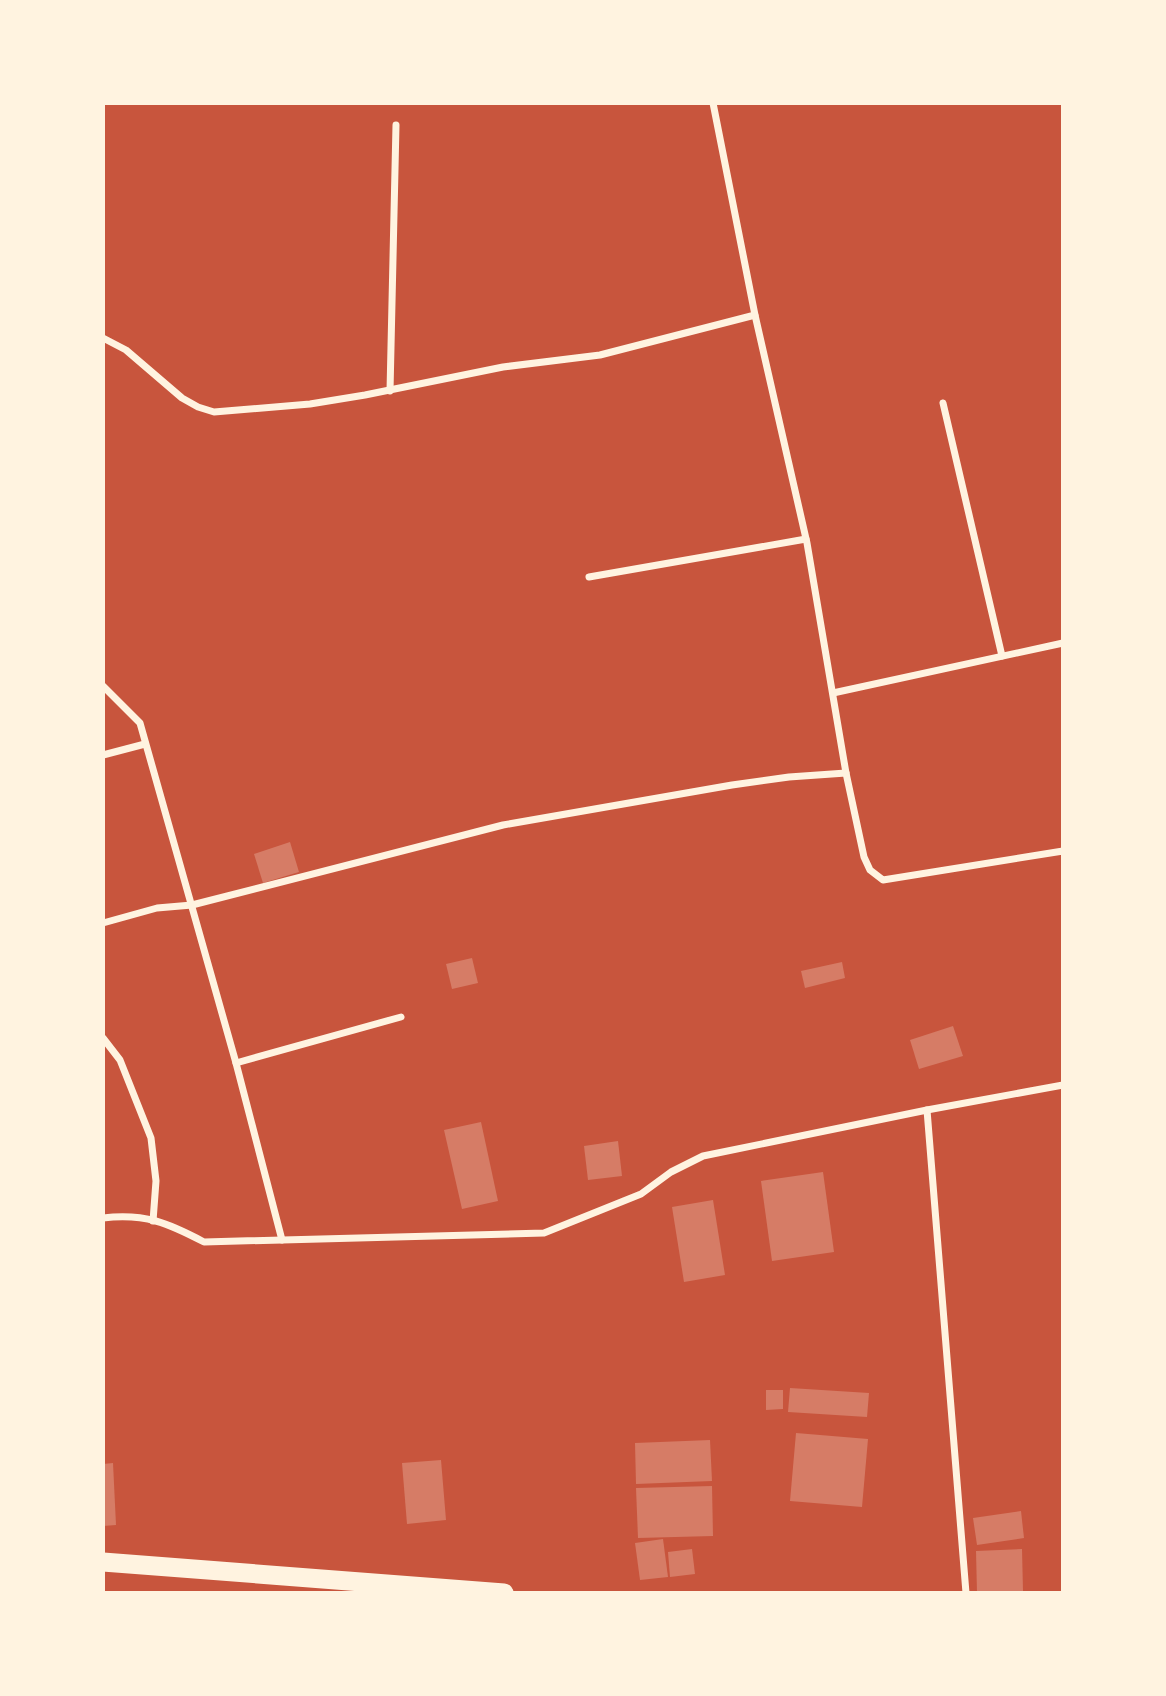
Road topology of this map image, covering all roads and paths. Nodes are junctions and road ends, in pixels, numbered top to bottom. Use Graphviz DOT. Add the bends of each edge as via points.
graph roads {
  1 [pos="713,103"];
  2 [pos="396,125"];
  3 [pos="755,315"];
  4 [pos="103,338"];
  5 [pos="390,391"];
  6 [pos="943,403"];
  7 [pos="806,539"];
  8 [pos="589,577"];
  9 [pos="1063,643"];
  10 [pos="1002,656"];
  11 [pos="103,686"];
  12 [pos="833,693"];
  13 [pos="145,744"];
  14 [pos="103,755"];
  15 [pos="846,773"];
  16 [pos="1063,851"];
  17 [pos="192,905"];
  18 [pos="103,923"];
  19 [pos="401,1017"];
  20 [pos="103,1038"];
  21 [pos="236,1063"];
  22 [pos="1063,1085"];
  23 [pos="928,1110"];
  24 [pos="103,1218"];
  25 [pos="153,1220"];
  26 [pos="282,1240"];
  27 [pos="103,1562"];
  28 [pos="504,1593"];
  29 [pos="966,1593"];
  1 -- 3 [label="street"];
  2 -- 5 [label="street"];
  3 -- 5 [label="street" via="600,355 503,367"];
  3 -- 7 [label="street"];
  4 -- 5 [label="street" via="126,351 182,398 214,412"];
  6 -- 10 [label="street"];
  7 -- 8 [label="street"];
  7 -- 12 [label="street"];
  9 -- 10 [label="street"];
  10 -- 12 [label="street"];
  11 -- 13 [label="street" via="139,723"];
  12 -- 15 [label="street"];
  13 -- 14 [label="street"];
  13 -- 17 [label="street"];
  15 -- 16 [label="street" via="864,857 870,870 883,880"];
  15 -- 17 [label="street" via="766,780 503,825"];
  17 -- 18 [label="street" via="157,908"];
  17 -- 21 [label="street"];
  19 -- 21 [label="street"];
  20 -- 25 [label="street" via="120,1060 151,1138 156,1181"];
  21 -- 26 [label="street"];
  22 -- 23 [label="street"];
  23 -- 26 [label="street" via="703,1156 641,1194 544,1233"];
  23 -- 29 [label="street"];
  24 -- 25 [label="street" via="128,1215"];
  25 -- 26 [label="street" via="204,1242"];
  27 -- 28 [label="highway"];
}
